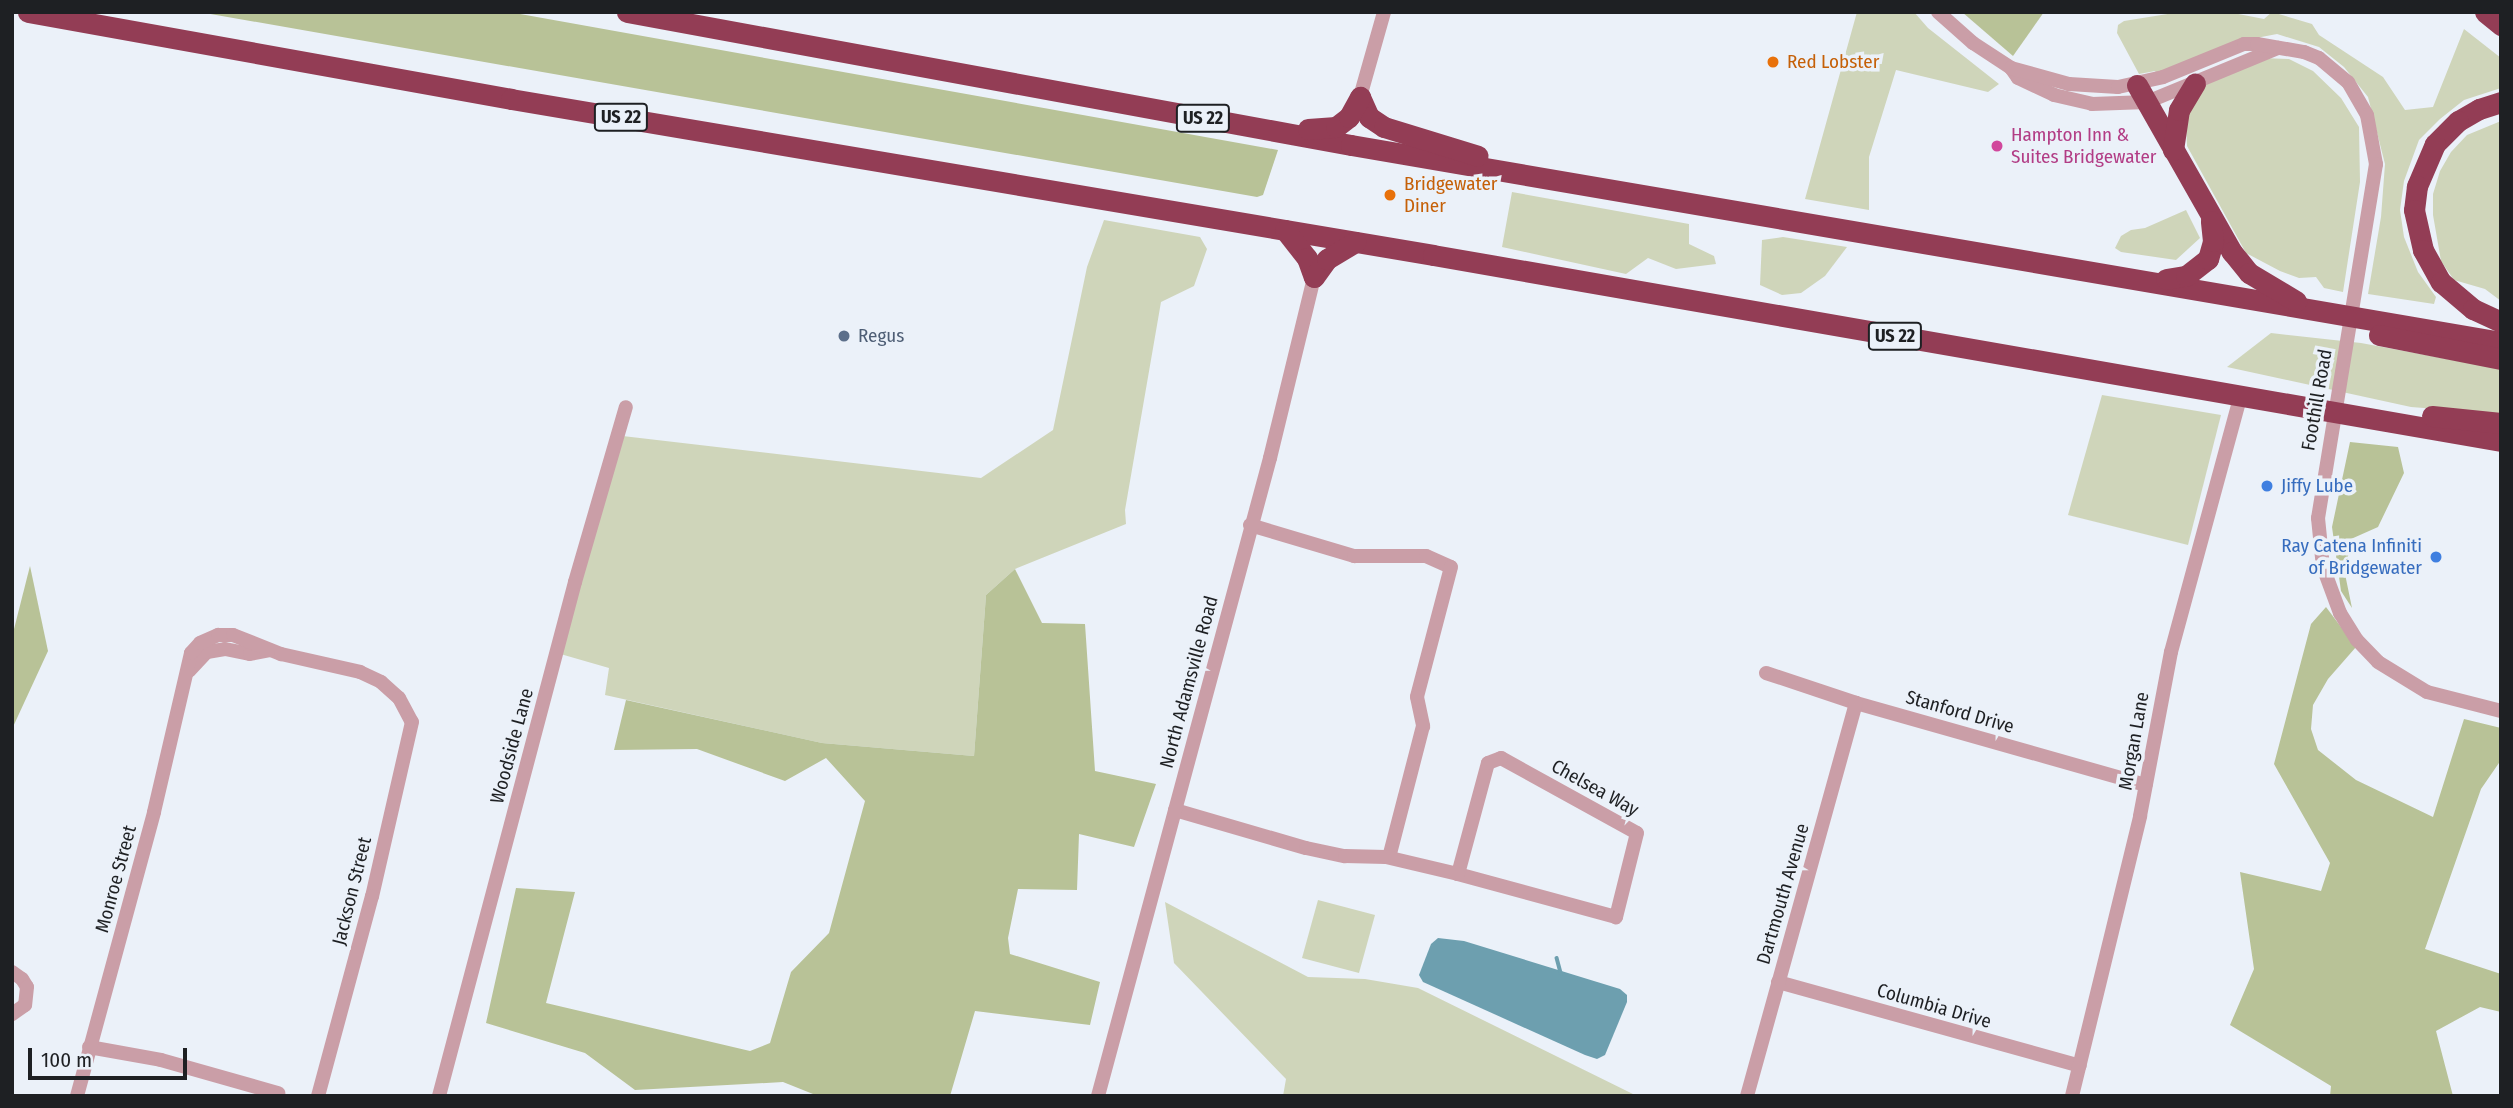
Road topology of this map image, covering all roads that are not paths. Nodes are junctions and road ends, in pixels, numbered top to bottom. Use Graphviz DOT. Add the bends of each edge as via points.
graph roads {
  1 [pos="28,12"];
  2 [pos="627,12"];
  3 [pos="1384,12"];
  4 [pos="1938,12"];
  5 [pos="2485,12"];
  6 [pos="2501,25"];
  7 [pos="2278,48"];
  8 [pos="2195,83"];
  9 [pos="2142,93"];
  10 [pos="1360,97"];
  11 [pos="2501,102"];
  12 [pos="1247,126"];
  13 [pos="2173,150"];
  14 [pos="1536,177"];
  15 [pos="2210,219"];
  16 [pos="1285,230"];
  17 [pos="1355,242"];
  18 [pos="1314,277"];
  19 [pos="2145,281"];
  20 [pos="2207,291"];
  21 [pos="2308,309"];
  22 [pos="2501,322"];
  23 [pos="2501,342"];
  24 [pos="2501,359"];
  25 [pos="2241,395"];
  26 [pos="626,407"];
  27 [pos="2371,418"];
  28 [pos="2501,423"];
  29 [pos="2501,441"];
  30 [pos="1250,525"];
  31 [pos="1766,673"];
  32 [pos="399,698"];
  33 [pos="1856,703"];
  34 [pos="2501,711"];
  35 [pos="2146,785"];
  36 [pos="1175,810"];
  37 [pos="1389,858"];
  38 [pos="1458,874"];
  39 [pos="12,972"];
  40 [pos="1778,982"];
  41 [pos="12,1014"];
  42 [pos="89,1047"];
  43 [pos="2080,1066"];
  44 [pos="278,1093"];
  45 [pos="77,1096"];
  46 [pos="318,1096"];
  47 [pos="439,1096"];
  48 [pos="1098,1096"];
  49 [pos="1747,1096"];
  50 [pos="2072,1096"];
  1 -- 16 [label="highway, US 22"];
  2 -- 12 [label="highway, US 22"];
  3 -- 10 [label="street"];
  4 -- 9 [label="street, Foothill Road" via="2036,88 2073,101 2119,104"];
  5 -- 6 [label="highway"];
  7 -- 8 [label="street, Foothill Road"];
  7 -- 9 [label="street, Foothill Road" via="2244,44"];
  7 -- 34 [label="street, Foothill Road" via="2304,52 2348,82 2367,115 2376,164 2318,518 2330,593 2357,640 2391,673 2427,692"];
  8 -- 9 [label="street, Foothill Road"];
  8 -- 13 [label="highway" via="2179,110"];
  9 -- 13 [label="highway"];
  10 -- 12 [label="highway" via="1349,117 1327,130"];
  10 -- 14 [label="highway" via="1370,117 1384,127"];
  11 -- 22 [label="highway" via="2458,121 2435,144 2417,186 2414,210 2423,250 2441,282 2473,309"];
  12 -- 14 [label="highway, US 22"];
  13 -- 15 [label="highway"];
  14 -- 19 [label="highway, US 22"];
  15 -- 19 [label="highway" via="2212,250 2203,265 2186,276"];
  15 -- 21 [label="highway" via="2249,273"];
  16 -- 17 [label="highway, US 22"];
  16 -- 18 [label="highway" via="1307,258"];
  17 -- 18 [label="highway" via="1332,254"];
  17 -- 25 [label="highway, US 22"];
  18 -- 30 [label="street, North Adamsville Road"];
  19 -- 20 [label="highway, US 22"];
  20 -- 21 [label="highway, US 22"];
  20 -- 24 [label="highway" via="2224,306"];
  21 -- 23 [label="highway, US 22"];
  25 -- 27 [label="highway, US 22"];
  25 -- 35 [label="street, Morgan Lane" via="2171,652"];
  26 -- 47 [label="street, Woodside Lane" via="568,607"];
  27 -- 28 [label="highway" via="2419,415"];
  27 -- 29 [label="highway, US 22"];
  30 -- 36 [label="street, North Adamsville Road"];
  30 -- 37 [label="street" via="1354,556 1426,556 1451,567 1418,697 1423,726"];
  31 -- 33 [label="street, Stanford Drive"];
  32 -- 42 [label="street, Monroe Street" via="360,672 270,650 208,652 189,672"];
  32 -- 46 [label="street, Jackson Street" via="412,722 407,752"];
  33 -- 35 [label="street, Stanford Drive"];
  33 -- 40 [label="street, Dartmouth Avenue"];
  35 -- 43 [label="street, Morgan Lane"];
  36 -- 37 [label="street, Chelsea Way" via="1306,848"];
  36 -- 48 [label="street, North Adamsville Road"];
  37 -- 38 [label="street, Chelsea Way"];
  38 -- 38 [label="street, Chelsea Way" via="1616,917 1637,833 1501,758 1488,763"];
  39 -- 41 [label="street" via="27,987 25,1005"];
  40 -- 43 [label="street, Columbia Drive"];
  40 -- 49 [label="street, Dartmouth Avenue"];
  42 -- 44 [label="street" via="161,1060"];
  42 -- 45 [label="street, Monroe Street"];
  43 -- 50 [label="street, Morgan Lane"];
}
